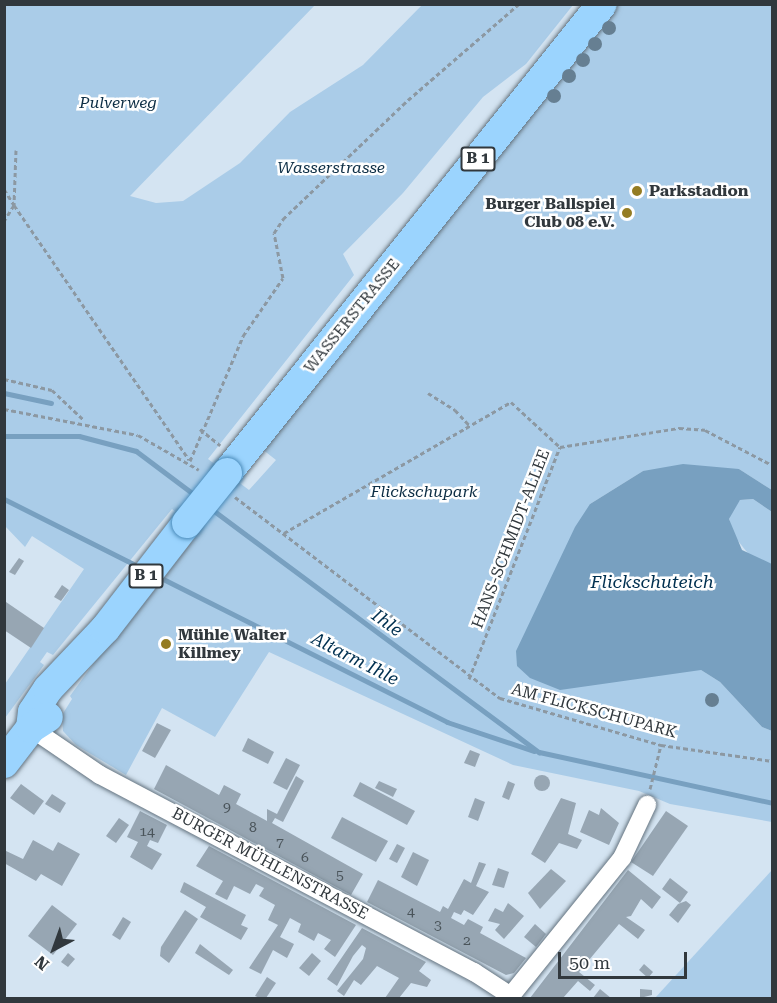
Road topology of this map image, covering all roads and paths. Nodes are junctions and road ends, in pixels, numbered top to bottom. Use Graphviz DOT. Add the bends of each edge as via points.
graph roads {
  1 [pos="519,4"];
  2 [pos="602,4"];
  3 [pos="16,150"];
  4 [pos="4,189"];
  5 [pos="14,205"];
  6 [pos="4,221"];
  7 [pos="4,379"];
  8 [pos="428,393"];
  9 [pos="4,409"];
  10 [pos="85,421"];
  11 [pos="470,426"];
  12 [pos="560,447"];
  13 [pos="190,461"];
  14 [pos="772,465"];
  15 [pos="220,479"];
  16 [pos="284,533"];
  17 [pos="469,679"];
  18 [pos="31,728"];
  19 [pos="661,745"];
  20 [pos="6,759"];
  21 [pos="772,761"];
  22 [pos="647,802"];
  23 [pos="510,997"];
  1 -- 13 [label="path" via="408,100 283,219 274,233 283,278 243,336"];
  2 -- 15 [label="main road, WASSERSTRASSE / B 1"];
  3 -- 5 [label="path"];
  4 -- 5 [label="path"];
  5 -- 6 [label="path"];
  5 -- 13 [label="path"];
  7 -- 10 [label="path" via="52,390"];
  8 -- 11 [label="path" via="455,410"];
  9 -- 10 [label="path"];
  10 -- 13 [label="path" via="138,435"];
  11 -- 12 [label="path" via="510,402"];
  11 -- 16 [label="path"];
  12 -- 14 [label="path, HANS-SCHMIDT-ALLEE" via="679,428 705,430"];
  12 -- 17 [label="path, HANS-SCHMIDT-ALLEE"];
  13 -- 15 [label="path, AM FLICKSCHUPARK"];
  15 -- 16 [label="path, AM FLICKSCHUPARK"];
  15 -- 18 [label="main road, WASSERSTRASSE / B 1, bridge" via="105,629 48,689 33,712"];
  16 -- 17 [label="path, AM FLICKSCHUPARK"];
  17 -- 19 [label="path, AM FLICKSCHUPARK" via="500,698"];
  18 -- 20 [label="main road, WASSERSTRASSE / B 1"];
  18 -- 23 [label="street, BURGER MÜHLENSTRASSE" via="100,775 474,972"];
  19 -- 21 [label="path, AM FLICKSCHUPARK"];
  19 -- 22 [label="path"];
  22 -- 23 [label="street" via="622,858"];
}
